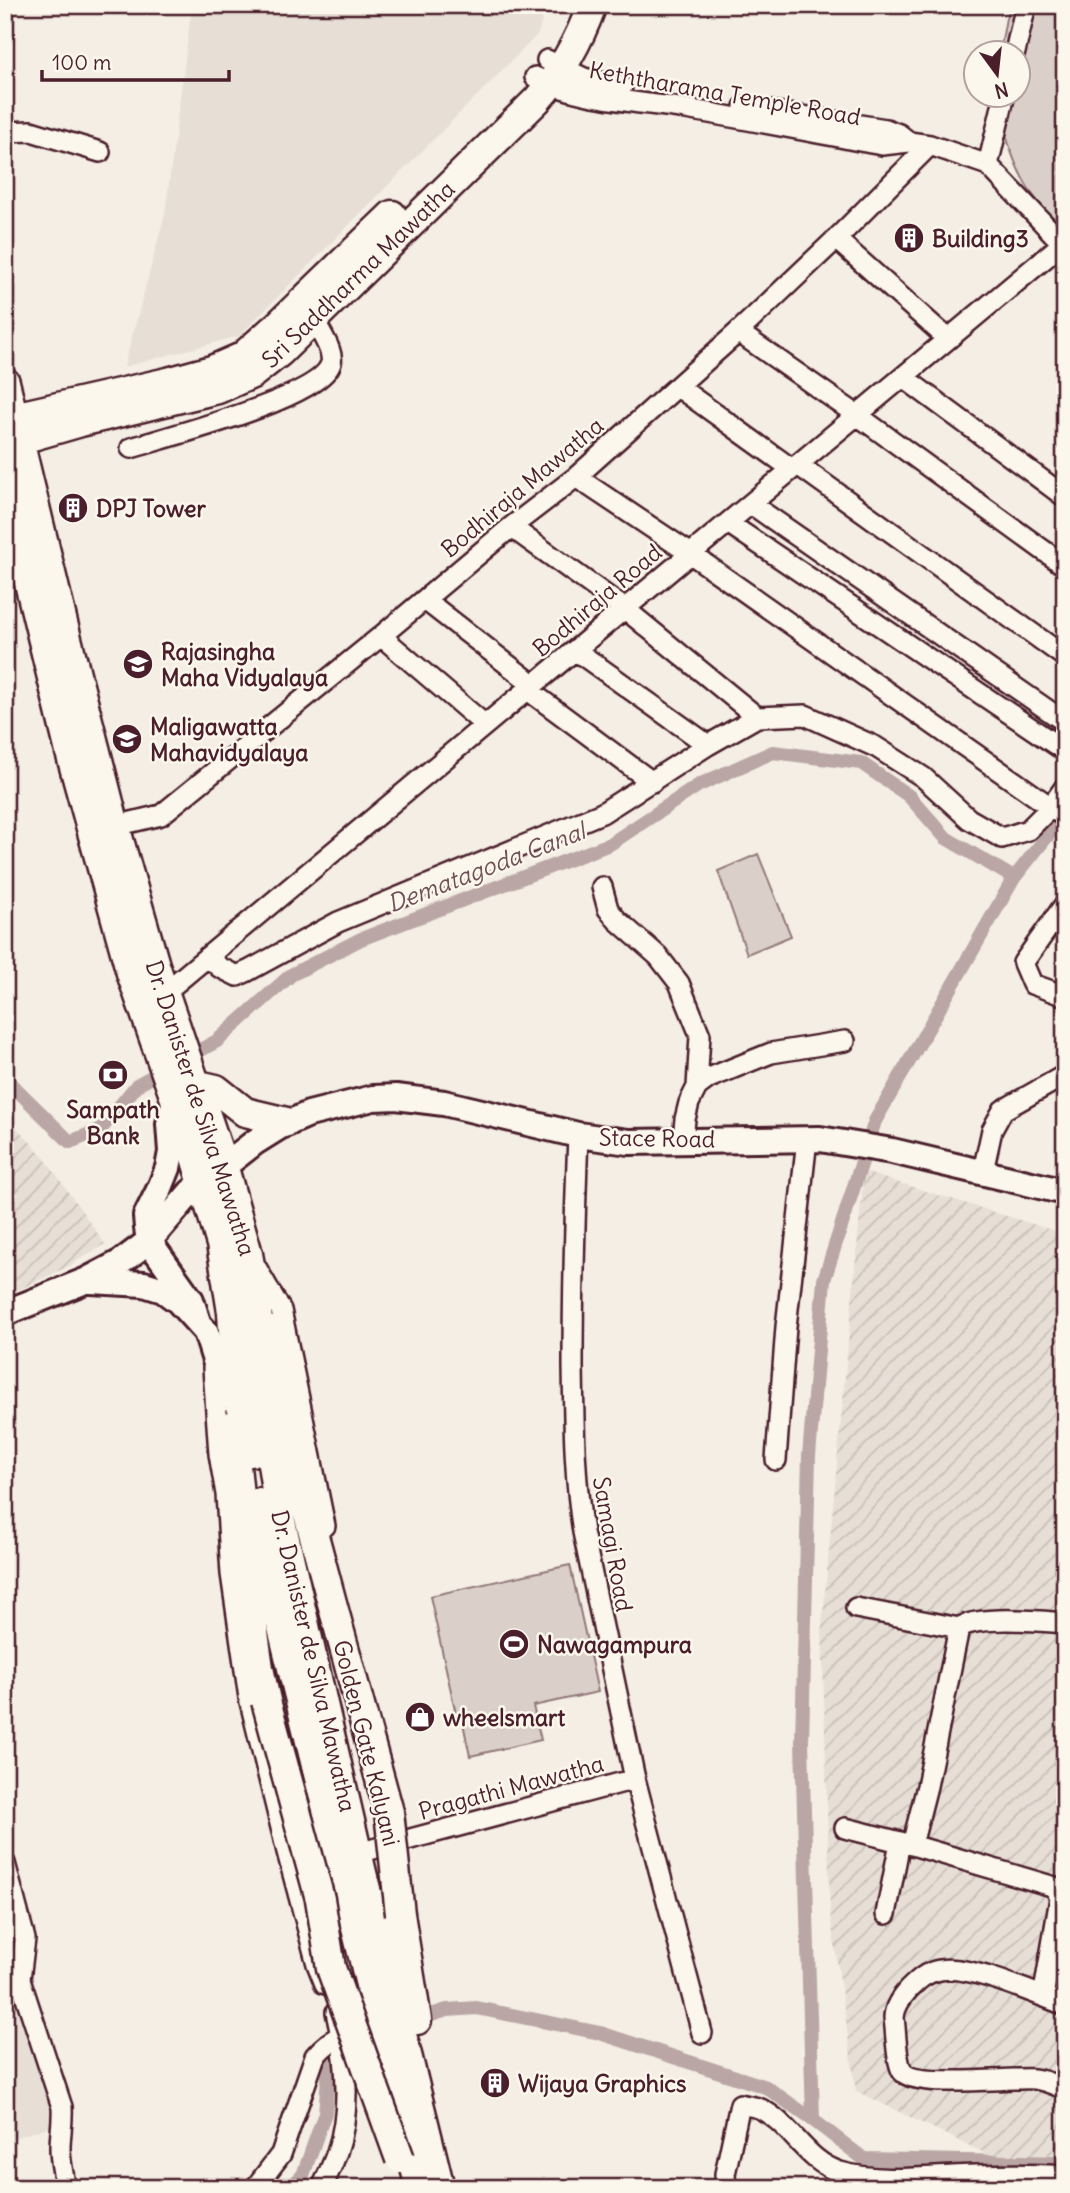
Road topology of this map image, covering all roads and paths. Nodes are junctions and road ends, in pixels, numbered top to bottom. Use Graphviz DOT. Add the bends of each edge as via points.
graph roads {
  1 [pos="572,5"];
  2 [pos="592,5"];
  3 [pos="1026,5"];
  4 [pos="1018,38"];
  5 [pos="548,72"];
  6 [pos="1002,108"];
  7 [pos="5,132"];
  8 [pos="930,145"];
  9 [pos="100,152"];
  10 [pos="988,165"];
  11 [pos="836,239"];
  12 [pos="1063,245"];
  13 [pos="314,319"];
  14 [pos="738,332"];
  15 [pos="948,339"];
  16 [pos="903,377"];
  17 [pos="6,382"];
  18 [pos="678,387"];
  19 [pos="857,415"];
  20 [pos="11,429"];
  21 [pos="131,447"];
  22 [pos="795,467"];
  23 [pos="576,477"];
  24 [pos="5,484"];
  25 [pos="1065,497"];
  26 [pos="751,504"];
  27 [pos="728,523"];
  28 [pos="511,527"];
  29 [pos="691,554"];
  30 [pos="1065,566"];
  31 [pos="425,600"];
  32 [pos="625,608"];
  33 [pos="381,636"];
  34 [pos="575,650"];
  35 [pos="1065,657"];
  36 [pos="531,687"];
  37 [pos="757,717"];
  38 [pos="1065,722"];
  39 [pos="485,725"];
  40 [pos="708,745"];
  41 [pos="1065,751"];
  42 [pos="652,782"];
  43 [pos="1065,787"];
  44 [pos="1057,812"];
  45 [pos="115,826"];
  46 [pos="602,887"];
  47 [pos="1065,904"];
  48 [pos="208,956"];
  49 [pos="164,993"];
  50 [pos="1065,996"];
  51 [pos="165,1036"];
  52 [pos="845,1041"];
  53 [pos="1065,1074"];
  54 [pos="697,1087"];
  55 [pos="183,1088"];
  56 [pos="287,1122"];
  57 [pos="578,1135"];
  58 [pos="683,1140"];
  59 [pos="818,1140"];
  60 [pos="984,1171"];
  61 [pos="213,1175"];
  62 [pos="1065,1192"];
  63 [pos="149,1241"];
  64 [pos="248,1254"];
  65 [pos="85,1281"];
  66 [pos="257,1305"];
  67 [pos="5,1313"];
  68 [pos="198,1322"];
  69 [pos="211,1348"];
  70 [pos="237,1400"];
  71 [pos="776,1460"];
  72 [pos="856,1608"];
  73 [pos="1065,1623"];
  74 [pos="959,1628"];
  75 [pos="635,1779"];
  76 [pos="845,1828"];
  77 [pos="405,1840"];
  78 [pos="906,1843"];
  79 [pos="358,1853"];
  80 [pos="5,1863"];
  81 [pos="886,1913"];
  82 [pos="1046,1997"];
  83 [pos="1065,2005"];
  84 [pos="379,2022"];
  85 [pos="702,2033"];
  86 [pos="341,2038"];
  87 [pos="397,2054"];
  88 [pos="1065,2089"];
  89 [pos="1065,2176"];
  90 [pos="66,2188"];
  91 [pos="255,2188"];
  92 [pos="322,2188"];
  93 [pos="406,2188"];
  94 [pos="420,2188"];
  95 [pos="440,2188"];
  96 [pos="450,2188"];
  97 [pos="726,2188"];
  1 -- 5 [label="highway, Sri Saddharma Mawatha"];
  2 -- 5 [label="highway, Sri Saddharma Mawatha" via="584,28"];
  3 -- 4 [label="street"];
  5 -- 8 [label="street, Keththarama Temple Road" via="687,104 815,125 882,145"];
  5 -- 13 [label="highway, Sri Saddharma Mawatha" via="494,144"];
  5 -- 20 [label="highway, Sri Saddharma Mawatha" via="242,356 212,370 69,406"];
  6 -- 10 [label="street"];
  7 -- 9 [label="street" via="32,131"];
  8 -- 10 [label="street, Keththarama Temple Road"];
  8 -- 11 [label="street, Bodhiraja Mawatha"];
  10 -- 12 [label="street, Keththarama Temple Road"];
  11 -- 14 [label="street, Bodhiraja Mawatha"];
  11 -- 15 [label="street"];
  12 -- 15 [label="street, Bodhiraja Road"];
  13 -- 20 [label="highway, Sri Saddharma Mawatha" via="261,368 236,383 81,422"];
  13 -- 21 [label="street" via="331,354 327,371 319,379 258,409"];
  14 -- 18 [label="street, Bodhiraja Mawatha"];
  14 -- 19 [label="street"];
  15 -- 16 [label="street, Bodhiraja Road"];
  16 -- 19 [label="street, Bodhiraja Road"];
  16 -- 25 [label="street"];
  17 -- 20 [label="highway, Dr. Danister de Silva Mawatha"];
  18 -- 22 [label="street"];
  18 -- 23 [label="street, Bodhiraja Mawatha"];
  19 -- 22 [label="street, Bodhiraja Road"];
  19 -- 30 [label="street"];
  20 -- 45 [label="highway, Dr. Danister de Silva Mawatha"];
  22 -- 26 [label="street, Bodhiraja Road"];
  22 -- 35 [label="street"];
  23 -- 28 [label="street, Bodhiraja Mawatha"];
  23 -- 29 [label="street"];
  24 -- 51 [label="highway, Dr. Danister de Silva Mawatha" via="70,752 131,973"];
  26 -- 27 [label="street, Bodhiraja Road"];
  26 -- 38 [label="street"];
  27 -- 29 [label="street, Bodhiraja Road"];
  27 -- 41 [label="street"];
  28 -- 31 [label="street, Bodhiraja Mawatha"];
  28 -- 32 [label="street"];
  29 -- 32 [label="street, Bodhiraja Road"];
  29 -- 44 [label="street"];
  31 -- 33 [label="street, Bodhiraja Mawatha"];
  31 -- 36 [label="street"];
  32 -- 34 [label="street, Bodhiraja Road"];
  32 -- 37 [label="street"];
  33 -- 39 [label="street"];
  33 -- 45 [label="street, Bodhiraja Mawatha" via="161,814"];
  34 -- 36 [label="street, Bodhiraja Road"];
  34 -- 40 [label="street"];
  36 -- 39 [label="street, Bodhiraja Road"];
  36 -- 42 [label="street"];
  37 -- 40 [label="street"];
  37 -- 44 [label="street" via="805,715 876,747 923,777 969,819 1002,838 1028,830"];
  39 -- 48 [label="street, Bodhiraja Road"];
  40 -- 42 [label="street"];
  42 -- 48 [label="street" via="602,813 338,922 237,976"];
  43 -- 44 [label="street"];
  45 -- 49 [label="highway, Dr. Danister de Silva Mawatha"];
  46 -- 54 [label="street" via="608,909 658,956 679,983 700,1035"];
  47 -- 50 [label="street" via="1023,963 1032,984"];
  48 -- 49 [label="street, Bodhiraja Road"];
  49 -- 51 [label="highway, Dr. Danister de Silva Mawatha"];
  51 -- 55 [label="highway, Dr. Danister de Silva Mawatha"];
  52 -- 54 [label="street" via="771,1053"];
  53 -- 60 [label="street" via="1003,1110 992,1130"];
  54 -- 58 [label="street" via="689,1103"];
  55 -- 56 [label="highway" via="216,1089 245,1112"];
  55 -- 61 [label="highway, Dr. Danister de Silva Mawatha"];
  55 -- 63 [label="main road" via="169,1124 168,1168 146,1216"];
  56 -- 57 [label="main road, Stace Road" via="373,1098 396,1097 444,1103"];
  56 -- 61 [label="main road, Stace Road"];
  57 -- 58 [label="main road, Stace Road" via="629,1142"];
  57 -- 75 [label="street, Samagi Road" via="574,1467 583,1532"];
  58 -- 59 [label="main road, Stace Road"];
  59 -- 60 [label="main road, Stace Road"];
  59 -- 71 [label="street" via="786,1327"];
  60 -- 62 [label="main road, Stace Road"];
  61 -- 63 [label="main road, Stace Road" via="191,1192"];
  61 -- 64 [label="highway, Dr. Danister de Silva Mawatha"];
  61 -- 70 [label="highway, Dr. Danister de Silva Mawatha" via="229,1288"];
  63 -- 65 [label="main road, Stace Road"];
  63 -- 68 [label="main road" via="191,1300"];
  64 -- 66 [label="highway, Dr. Danister de Silva Mawatha"];
  64 -- 77 [label="street" via="281,1310 330,1546"];
  65 -- 67 [label="main road, Stace Road"];
  65 -- 68 [label="main road" via="121,1281 163,1290"];
  66 -- 79 [label="highway, Dr. Danister de Silva Mawatha" via="261,1381 281,1522"];
  66 -- 96 [label="highway, Golden Gate Kalyani, bridge" via="278,1357 302,1491 389,1812 411,1984"];
  68 -- 69 [label="main road"];
  69 -- 70 [label="main road" via="224,1384"];
  69 -- 86 [label="street" via="230,1574 249,1698 317,1964"];
  70 -- 84 [label="highway, Dr. Danister de Silva Mawatha" via="246,1416 274,1595"];
  70 -- 93 [label="highway, bridge" via="232,1418 237,1485 266,1701 320,1899 331,1968 400,2159"];
  72 -- 74 [label="street"];
  73 -- 74 [label="street" via="992,1620"];
  74 -- 78 [label="street" via="927,1786"];
  75 -- 77 [label="street, Pragathi Mawatha"];
  75 -- 85 [label="street, Samagi Road"];
  76 -- 78 [label="street"];
  77 -- 79 [label="street, Pragathi Mawatha"];
  78 -- 81 [label="street"];
  78 -- 82 [label="street" via="1055,1887 1060,1898"];
  79 -- 87 [label="highway, Dr. Danister de Silva Mawatha" via="394,1998"];
  80 -- 90 [label="street" via="25,1939 20,1979 62,2107 61,2166"];
  82 -- 83 [label="street"];
  82 -- 88 [label="street" via="952,1969 924,1975 894,2011 901,2069 909,2077 921,2079 1033,2078"];
  84 -- 86 [label="street"];
  84 -- 87 [label="highway, Dr. Danister de Silva Mawatha"];
  86 -- 91 [label="street" via="323,2046 315,2056 281,2154"];
  86 -- 92 [label="street" via="347,2097 338,2150"];
  87 -- 94 [label="highway"];
  87 -- 95 [label="highway"];
  89 -- 97 [label="street" via="1019,2173 907,2178 841,2172 809,2154 759,2108 740,2104"];
}
